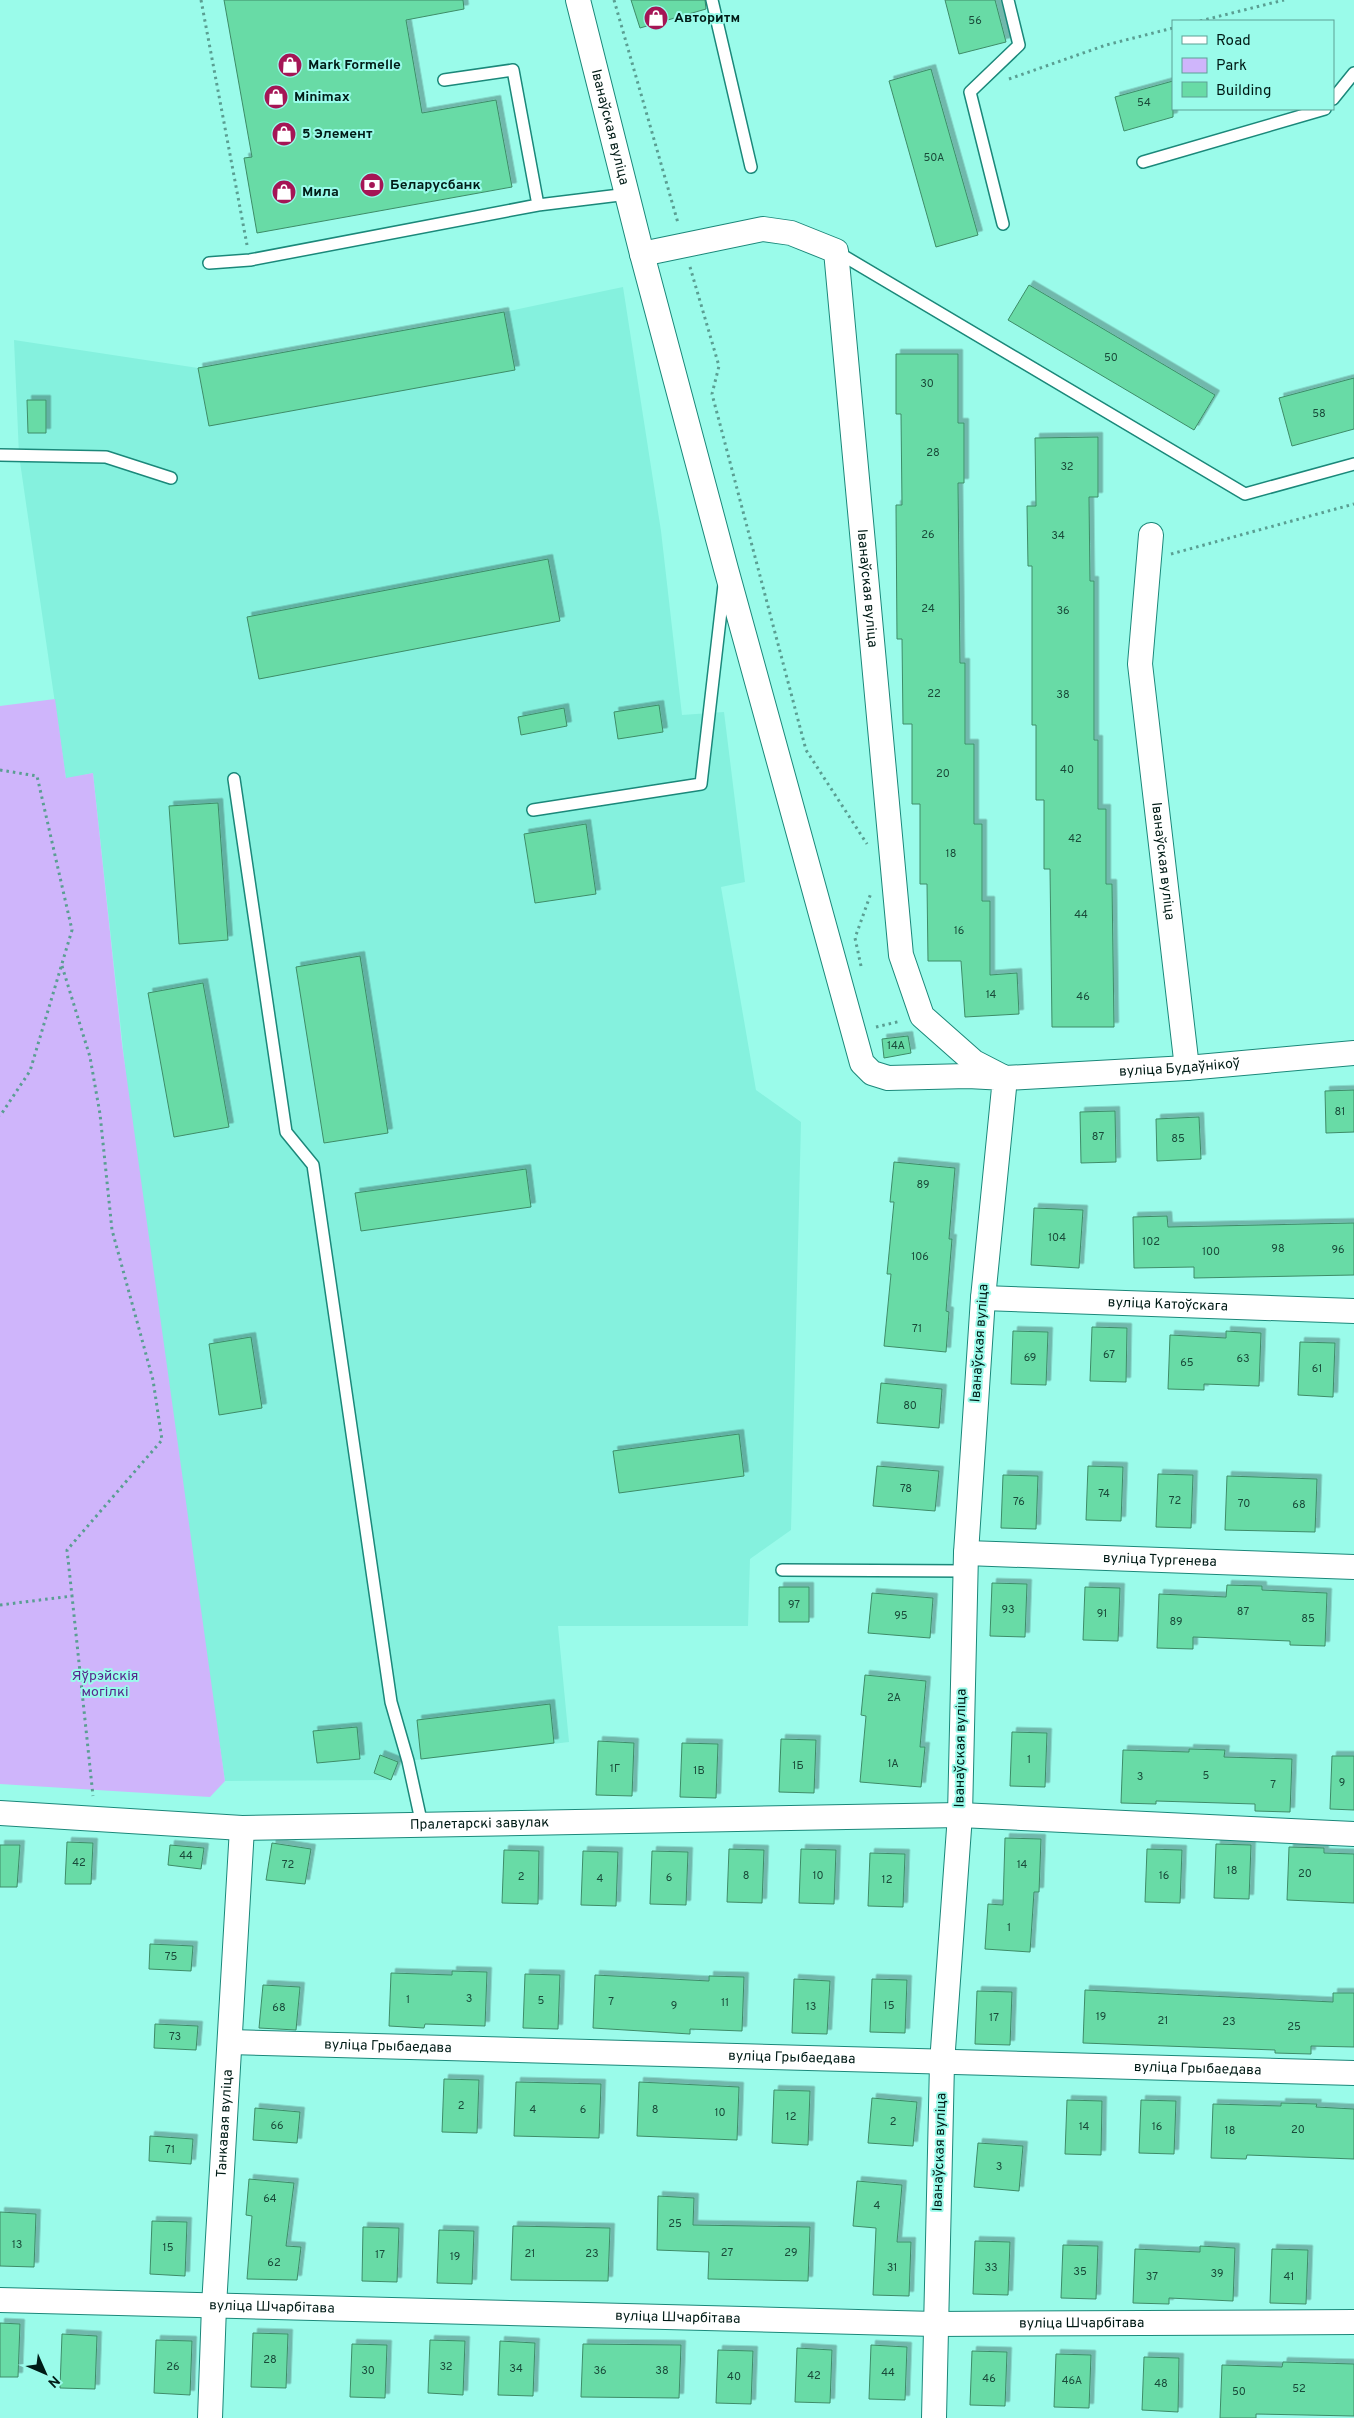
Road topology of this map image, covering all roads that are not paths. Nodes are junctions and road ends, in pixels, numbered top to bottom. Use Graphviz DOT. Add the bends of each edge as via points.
graph roads {
  1 [pos="578,0"];
  2 [pos="712,0"];
  3 [pos="1008,0"];
  4 [pos="1354,74"];
  5 [pos="444,80"];
  6 [pos="1334,98"];
  7 [pos="1322,110"];
  8 [pos="1142,162"];
  9 [pos="751,167"];
  10 [pos="628,194"];
  11 [pos="538,205"];
  12 [pos="1003,224"];
  13 [pos="836,251"];
  14 [pos="642,254"];
  15 [pos="209,263"];
  16 [pos="0,455"];
  17 [pos="1354,464"];
  18 [pos="171,478"];
  19 [pos="1151,535"];
  20 [pos="726,569"];
  21 [pos="234,779"];
  22 [pos="533,810"];
  23 [pos="1354,1053"];
  24 [pos="1187,1068"];
  25 [pos="1005,1078"];
  26 [pos="983,1298"];
  27 [pos="1354,1311"];
  28 [pos="966,1562"];
  29 [pos="1354,1567"];
  30 [pos="782,1570"];
  31 [pos="0,1813"];
  32 [pos="960,1815"];
  33 [pos="422,1825"];
  34 [pos="242,1828"];
  35 [pos="1354,1834"];
  36 [pos="230,2042"];
  37 [pos="942,2063"];
  38 [pos="1354,2074"];
  39 [pos="0,2300"];
  40 [pos="214,2306"];
  41 [pos="1354,2322"];
  42 [pos="935,2324"];
  43 [pos="210,2418"];
  44 [pos="934,2418"];
  1 -- 10 [label="street, Іванаўская вуліца"];
  2 -- 9 [label="lane"];
  3 -- 12 [label="lane" via="1018,45 970,92"];
  4 -- 6 [label="lane"];
  5 -- 11 [label="lane" via="513,70"];
  7 -- 8 [label="lane"];
  10 -- 11 [label="lane"];
  10 -- 14 [label="street, Іванаўская вуліца"];
  11 -- 15 [label="lane" via="250,260"];
  13 -- 14 [label="street" via="791,233 763,229"];
  13 -- 17 [label="lane" via="1245,494"];
  13 -- 25 [label="street, Іванаўская вуліца" via="901,956 922,1016 974,1062"];
  14 -- 20 [label="street, Іванаўская вуліца"];
  16 -- 18 [label="lane" via="106,458"];
  19 -- 24 [label="street, Іванаўская вуліца" via="1140,664"];
  20 -- 22 [label="lane" via="701,784"];
  20 -- 25 [label="street, Іванаўская вуліца" via="862,1063 872,1073 888,1078"];
  21 -- 33 [label="lane" via="286,1132 313,1165 391,1702"];
  23 -- 24 [label="street, вуліца Будаўнікоў"];
  24 -- 25 [label="street, вуліца Будаўнікоў"];
  25 -- 26 [label="street, Іванаўская вуліца"];
  26 -- 27 [label="street, вуліца Катоўскага"];
  26 -- 28 [label="street, Іванаўская вуліца"];
  28 -- 29 [label="street, вуліца Тургенева"];
  28 -- 30 [label="lane"];
  28 -- 32 [label="street, Іванаўская вуліца"];
  31 -- 34 [label="street, Пралетарскі завулак"];
  32 -- 33 [label="street, Пралетарскі завулак"];
  32 -- 35 [label="street, Пралетарскі завулак"];
  32 -- 37 [label="street, Іванаўская вуліца"];
  33 -- 34 [label="street, Пралетарскі завулак"];
  34 -- 36 [label="street, Танкавая вуліца"];
  36 -- 37 [label="street, вуліца Грыбаедава"];
  36 -- 40 [label="street, Танкавая вуліца"];
  37 -- 38 [label="street, вуліца Грыбаедава"];
  37 -- 42 [label="street, Іванаўская вуліца"];
  39 -- 40 [label="street, вуліца Шчарбітава"];
  40 -- 42 [label="street, вуліца Шчарбітава"];
  40 -- 43 [label="street, Танкавая вуліца"];
  41 -- 42 [label="street, вуліца Шчарбітава"];
  42 -- 44 [label="street, Іванаўская вуліца"];
}
